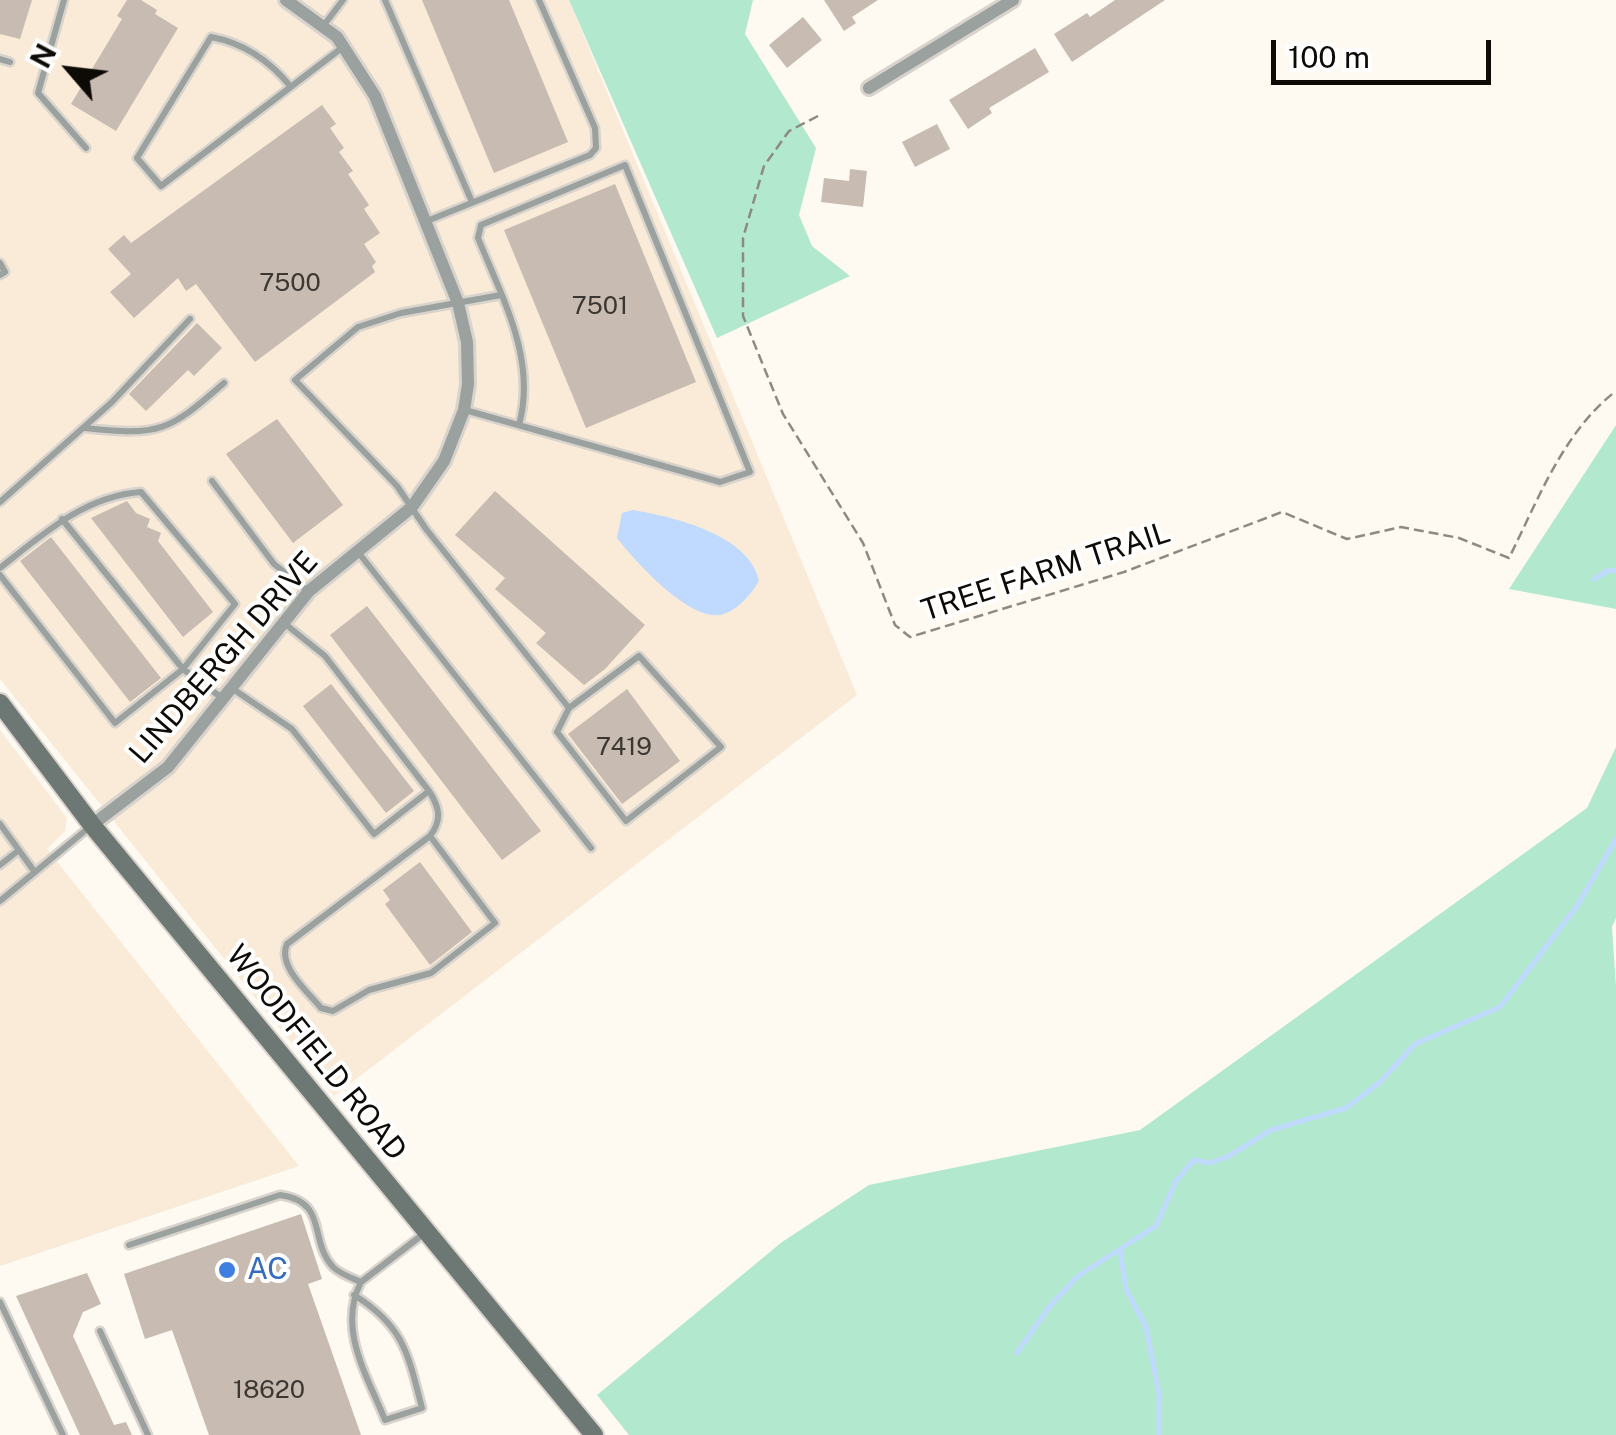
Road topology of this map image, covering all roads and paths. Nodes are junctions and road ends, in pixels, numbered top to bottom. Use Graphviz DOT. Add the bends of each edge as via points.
graph roads {
  1 [pos="64,0"];
  2 [pos="343,0"];
  3 [pos="385,0"];
  4 [pos="539,0"];
  5 [pos="1014,0"];
  6 [pos="292,2"];
  7 [pos="324,25"];
  8 [pos="344,46"];
  9 [pos="0,59"];
  10 [pos="10,62"];
  11 [pos="291,87"];
  12 [pos="869,88"];
  13 [pos="818,116"];
  14 [pos="86,148"];
  15 [pos="472,202"];
  16 [pos="426,222"];
  17 [pos="0,263"];
  18 [pos="0,275"];
  19 [pos="500,295"];
  20 [pos="458,304"];
  21 [pos="190,319"];
  22 [pos="224,382"];
  23 [pos="1616,391"];
  24 [pos="464,410"];
  25 [pos="519,425"];
  26 [pos="84,428"];
  27 [pos="212,481"];
  28 [pos="0,502"];
  29 [pos="412,506"];
  30 [pos="62,519"];
  31 [pos="357,551"];
  32 [pos="0,571"];
  33 [pos="309,591"];
  34 [pos="282,622"];
  35 [pos="183,670"];
  36 [pos="227,694"];
  37 [pos="0,703"];
  38 [pos="569,708"];
  39 [pos="430,792"];
  40 [pos="0,824"];
  41 [pos="92,825"];
  42 [pos="430,836"];
  43 [pos="591,848"];
  44 [pos="19,850"];
  45 [pos="0,865"];
  46 [pos="34,872"];
  47 [pos="0,901"];
  48 [pos="426,1231"];
  49 [pos="129,1244"];
  50 [pos="361,1282"];
  51 [pos="354,1295"];
  52 [pos="0,1302"];
  53 [pos="100,1331"];
  54 [pos="63,1435"];
  55 [pos="148,1435"];
  56 [pos="594,1435"];
  1 -- 14 [label="lane" via="38,93"];
  2 -- 7 [label="lane"];
  3 -- 15 [label="lane"];
  4 -- 15 [label="lane" via="595,128 596,148"];
  5 -- 12 [label="street"];
  6 -- 7 [label="street, LINDBERGH DRIVE"];
  7 -- 8 [label="street, LINDBERGH DRIVE"];
  8 -- 11 [label="lane"];
  8 -- 16 [label="street, LINDBERGH DRIVE" via="375,96"];
  9 -- 10 [label="lane"];
  11 -- 11 [label="lane" via="161,186 137,158 211,37 247,48"];
  13 -- 23 [label="path, TREE FARM TRAIL" via="789,132 764,166 743,238 743,316 782,414 863,542 894,626 910,636 1124,572 1282,512 1347,539 1400,527 1459,538 1509,558 1552,470 1592,410"];
  15 -- 16 [label="lane"];
  16 -- 20 [label="street, LINDBERGH DRIVE"];
  17 -- 18 [label="lane" via="6,272"];
  19 -- 20 [label="lane"];
  19 -- 25 [label="lane" via="524,364"];
  19 -- 25 [label="lane" via="478,238 481,225 625,166 750,472 720,482"];
  20 -- 24 [label="street, LINDBERGH DRIVE" via="467,342"];
  20 -- 29 [label="lane" via="358,327 295,380"];
  21 -- 26 [label="lane"];
  22 -- 26 [label="lane" via="183,419 158,430"];
  24 -- 25 [label="lane"];
  24 -- 29 [label="street, LINDBERGH DRIVE" via="444,461"];
  26 -- 28 [label="lane"];
  27 -- 33 [label="lane" via="274,564"];
  29 -- 31 [label="street, LINDBERGH DRIVE"];
  29 -- 38 [label="lane"];
  30 -- 32 [label="lane"];
  30 -- 35 [label="lane"];
  30 -- 35 [label="lane" via="117,494 141,492 235,604"];
  31 -- 33 [label="street, LINDBERGH DRIVE"];
  31 -- 43 [label="lane"];
  32 -- 35 [label="lane" via="115,724"];
  33 -- 34 [label="street, LINDBERGH DRIVE"];
  34 -- 36 [label="street, LINDBERGH DRIVE"];
  34 -- 39 [label="lane" via="325,656"];
  35 -- 36 [label="lane"];
  36 -- 39 [label="lane" via="292,729 374,834"];
  36 -- 41 [label="street, LINDBERGH DRIVE" via="168,767"];
  37 -- 41 [label="main road, WOODFIELD ROAD"];
  38 -- 38 [label="lane" via="639,656 721,746 626,821 557,732"];
  39 -- 42 [label="lane" via="439,814"];
  40 -- 44 [label="lane"];
  41 -- 46 [label="lane"];
  41 -- 48 [label="main road, WOODFIELD ROAD"];
  42 -- 42 [label="lane" via="288,944 286,964 320,1008 334,1011 369,990 430,972 496,924"];
  44 -- 45 [label="lane"];
  44 -- 46 [label="lane"];
  46 -- 47 [label="lane"];
  48 -- 50 [label="lane"];
  48 -- 56 [label="main road, WOODFIELD ROAD"];
  49 -- 50 [label="lane" via="280,1196 298,1198 310,1208 332,1266"];
  50 -- 51 [label="lane"];
  51 -- 51 [label="lane" via="353,1338 385,1420 422,1408 406,1346 390,1321"];
  52 -- 54 [label="lane"];
  53 -- 55 [label="lane"];
}
